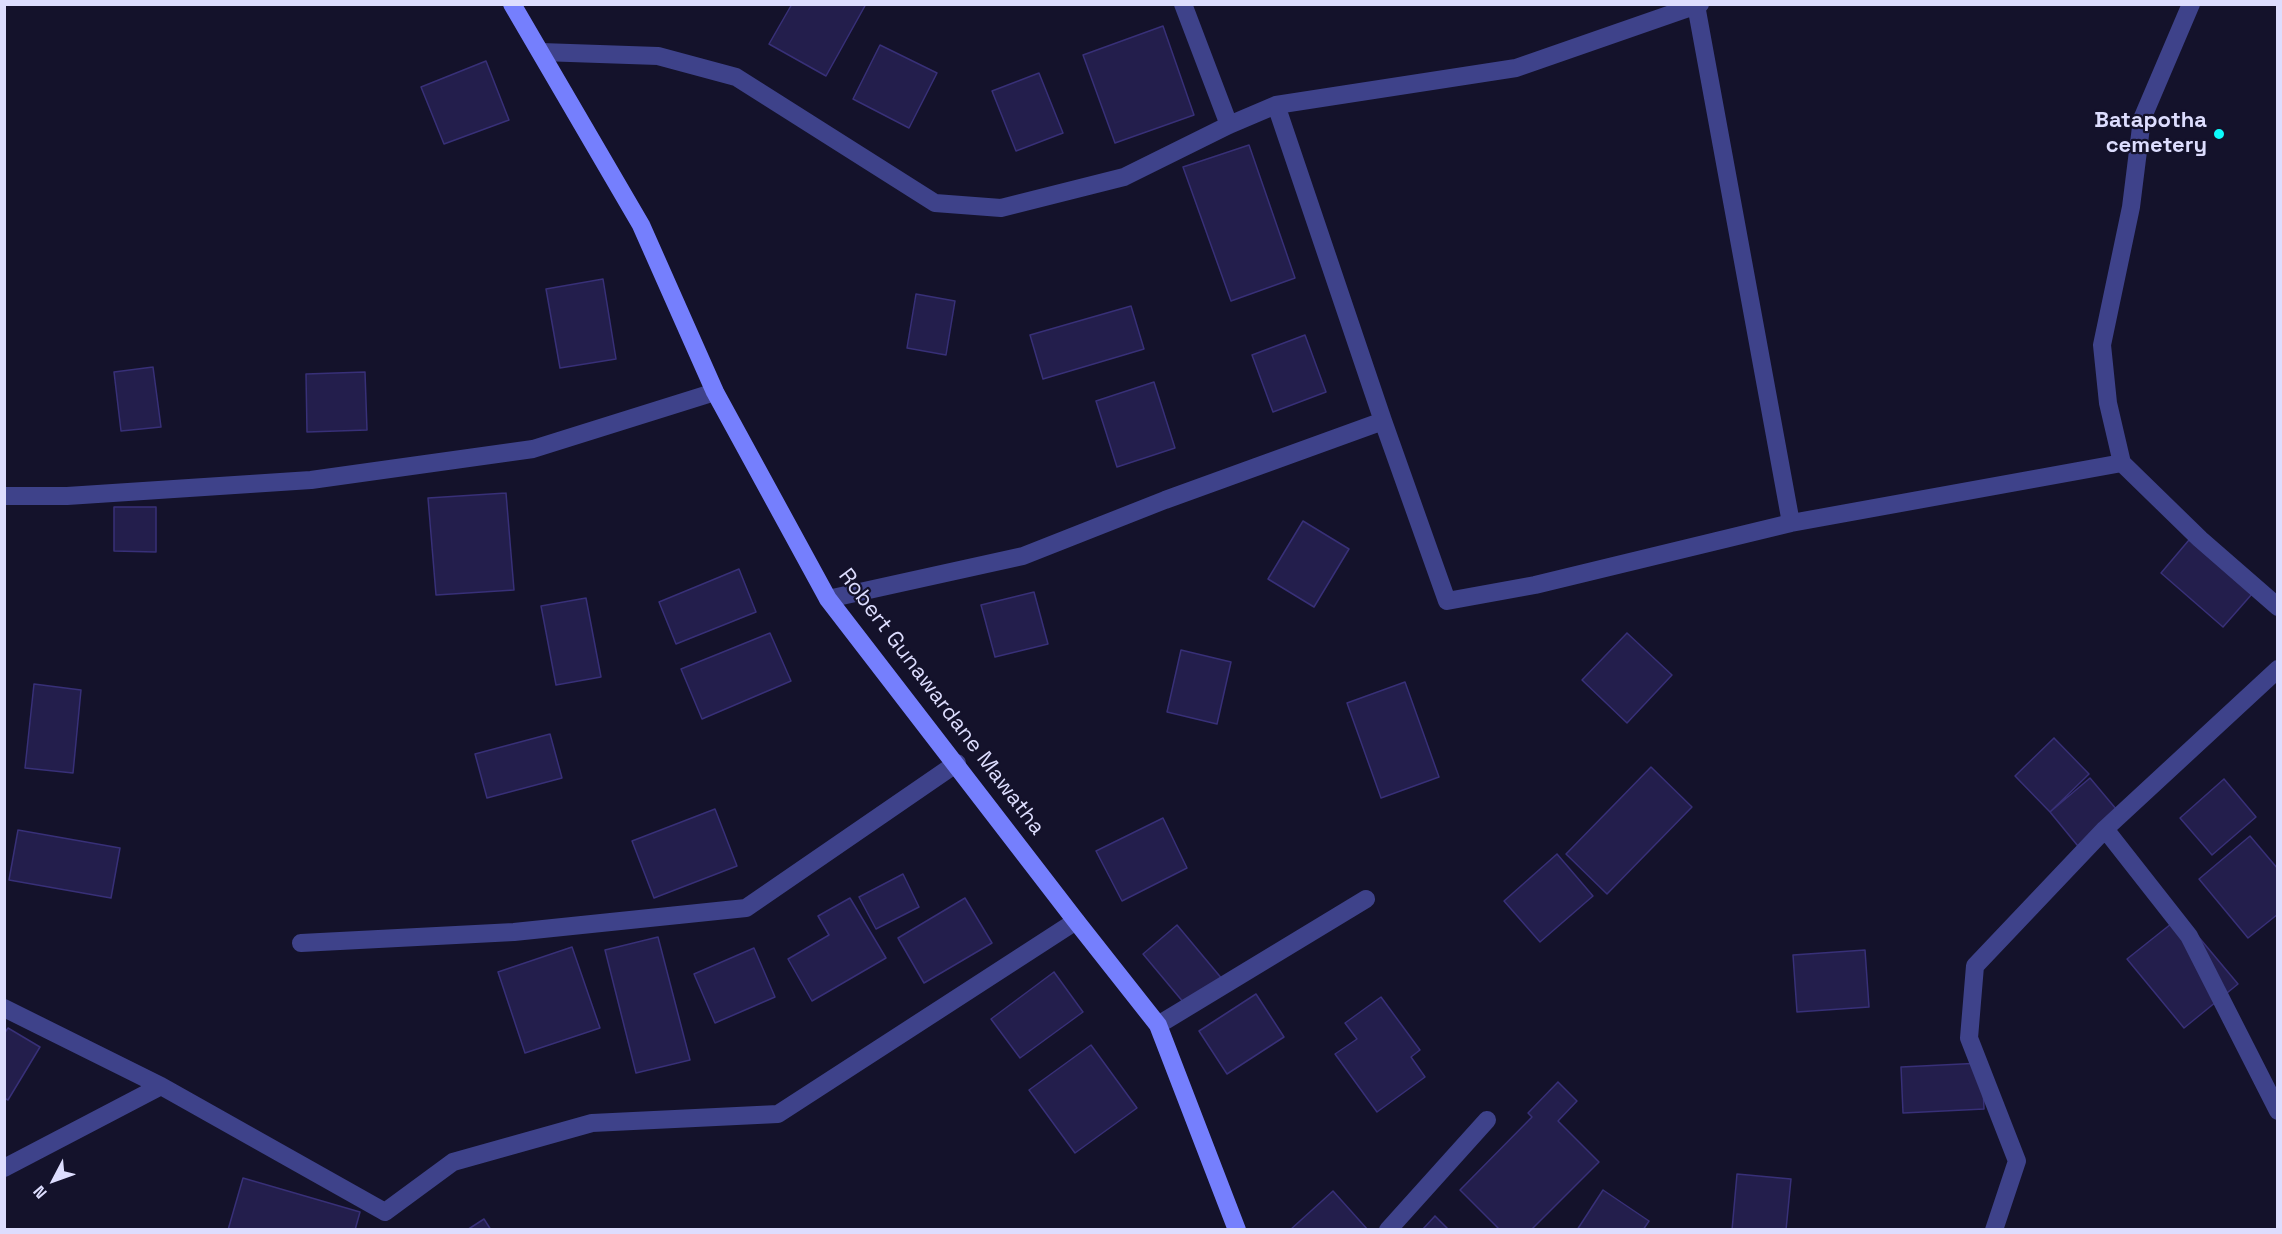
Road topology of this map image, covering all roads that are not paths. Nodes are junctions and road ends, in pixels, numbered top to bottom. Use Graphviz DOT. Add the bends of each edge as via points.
graph roads {
  1 [pos="512,4"];
  2 [pos="1183,4"];
  3 [pos="2191,4"];
  4 [pos="1698,5"];
  5 [pos="541,52"];
  6 [pos="1276,105"];
  7 [pos="1229,125"];
  8 [pos="715,392"];
  9 [pos="1383,421"];
  10 [pos="2122,463"];
  11 [pos="4,496"];
  12 [pos="1791,523"];
  13 [pos="828,598"];
  14 [pos="2277,607"];
  15 [pos="2277,669"];
  16 [pos="957,763"];
  17 [pos="2105,829"];
  18 [pos="1366,899"];
  19 [pos="1076,921"];
  20 [pos="301,943"];
  21 [pos="4,1008"];
  22 [pos="1158,1025"];
  23 [pos="161,1086"];
  24 [pos="2277,1110"];
  25 [pos="1487,1120"];
  26 [pos="4,1168"];
  27 [pos="385,1221"];
  28 [pos="1237,1230"];
  29 [pos="1388,1230"];
  30 [pos="1994,1230"];
  1 -- 5 [label="street, Robert Gunawardane Mawatha"];
  2 -- 7 [label="street"];
  3 -- 10 [label="street" via="2142,119 2131,207 2102,345 2108,403"];
  4 -- 6 [label="street" via="1516,68"];
  4 -- 12 [label="street"];
  5 -- 7 [label="street" via="658,57 736,77 935,203 1000,208 1124,177"];
  5 -- 8 [label="street, Robert Gunawardane Mawatha" via="641,225"];
  6 -- 7 [label="street"];
  6 -- 9 [label="street"];
  8 -- 11 [label="street" via="532,449 311,480 68,496"];
  8 -- 13 [label="street, Robert Gunawardane Mawatha"];
  9 -- 12 [label="street" via="1447,601 1535,585"];
  9 -- 13 [label="street" via="1023,556"];
  10 -- 12 [label="street"];
  10 -- 14 [label="street"];
  13 -- 16 [label="street, Robert Gunawardane Mawatha"];
  15 -- 17 [label="street"];
  16 -- 19 [label="street, Robert Gunawardane Mawatha"];
  16 -- 20 [label="street" via="746,908 514,932"];
  17 -- 24 [label="street" via="2189,936"];
  17 -- 30 [label="street" via="1975,966 1969,1038 2017,1161"];
  18 -- 22 [label="street"];
  19 -- 22 [label="street, Robert Gunawardane Mawatha"];
  19 -- 27 [label="street" via="778,1114 592,1123 453,1162"];
  21 -- 23 [label="street"];
  22 -- 28 [label="street, Robert Gunawardane Mawatha"];
  23 -- 26 [label="street"];
  23 -- 27 [label="street"];
  25 -- 29 [label="street"];
}
